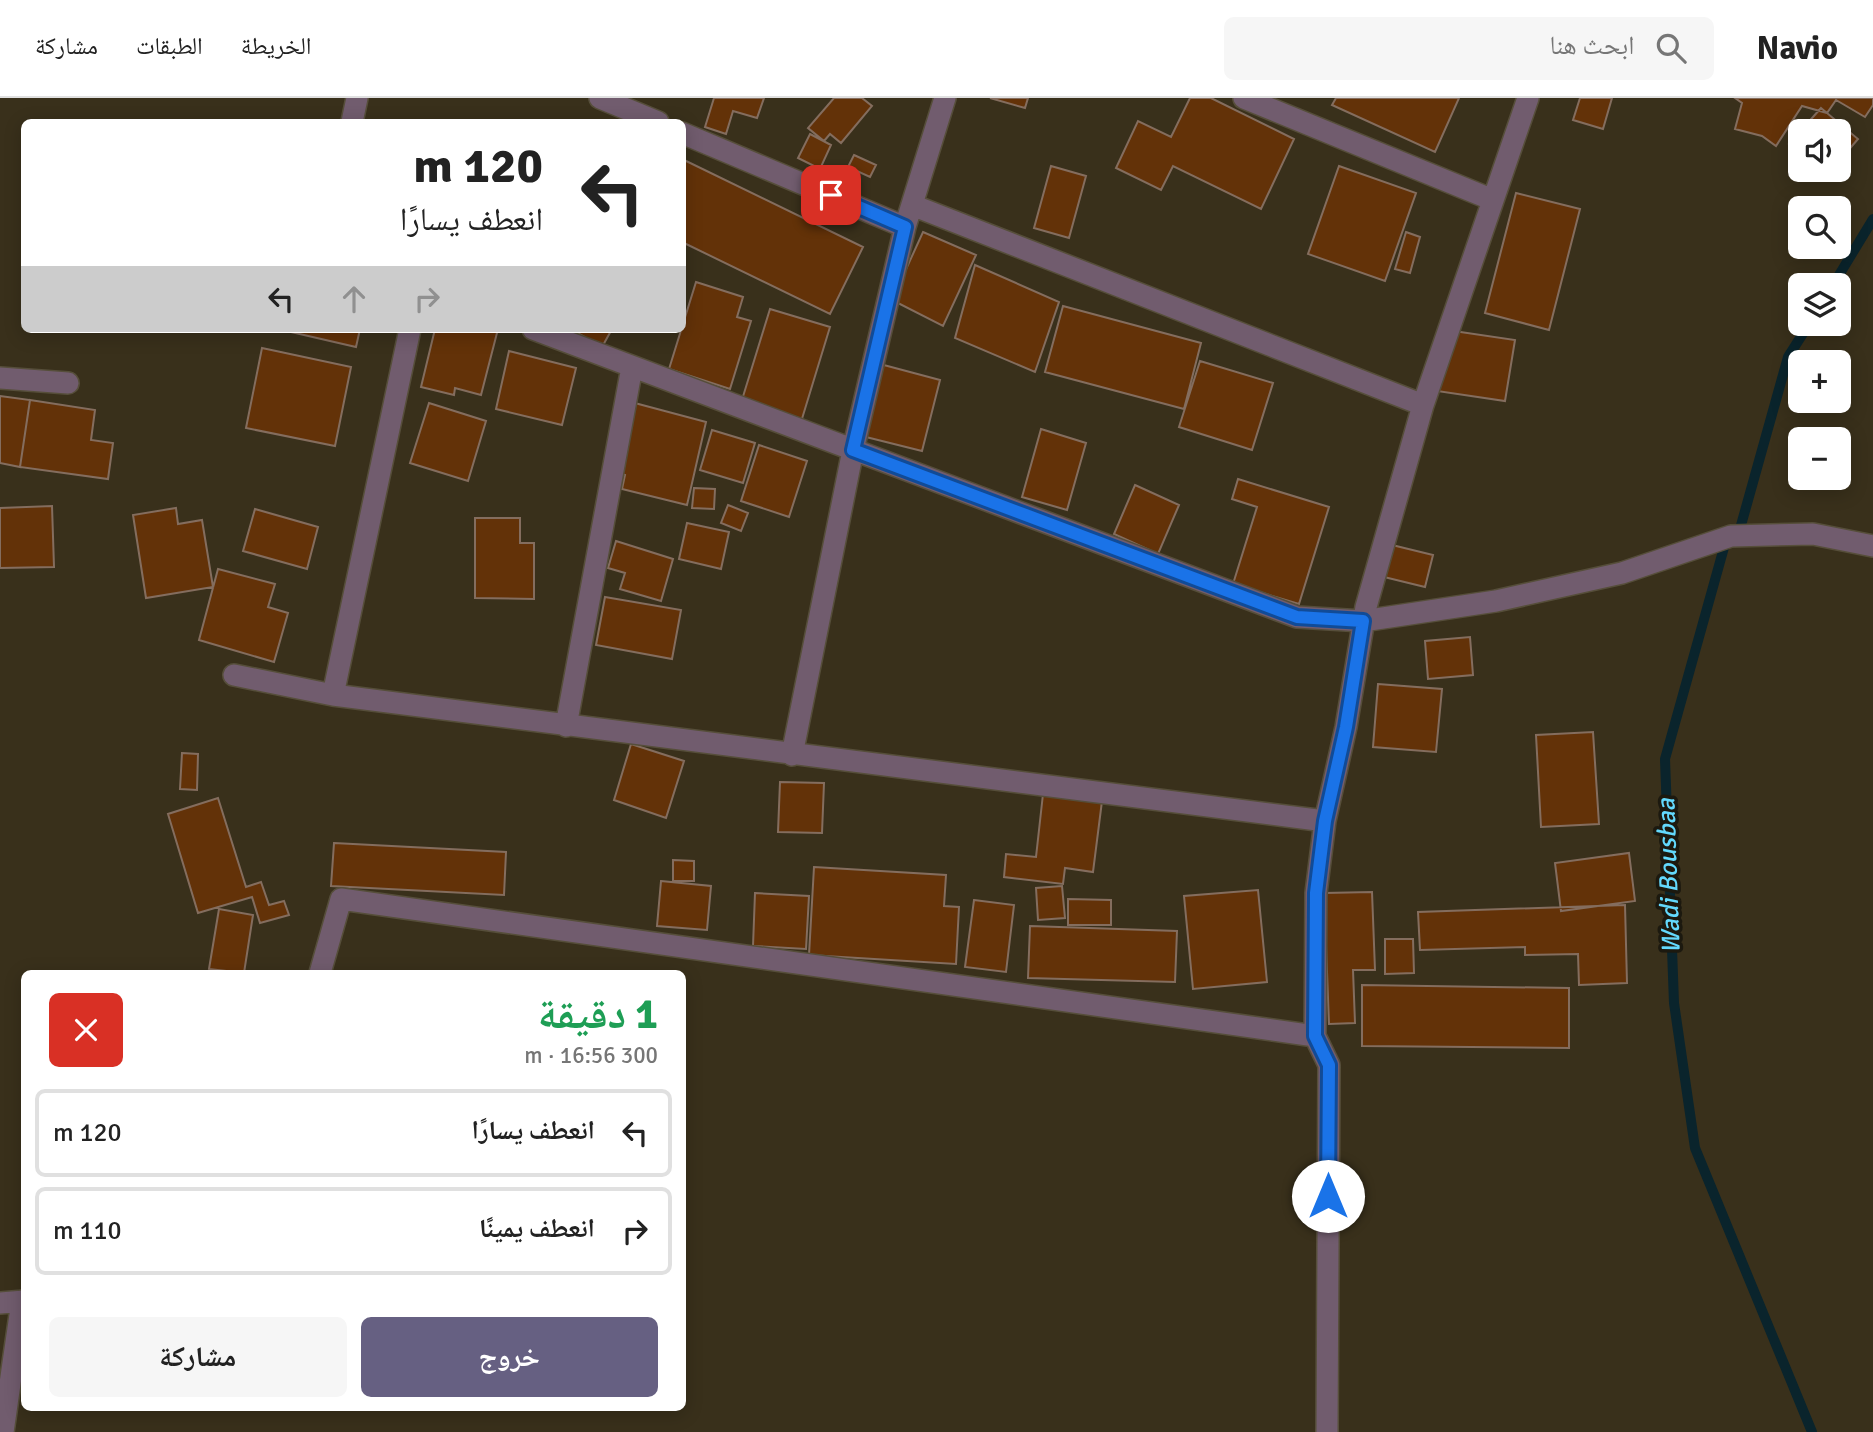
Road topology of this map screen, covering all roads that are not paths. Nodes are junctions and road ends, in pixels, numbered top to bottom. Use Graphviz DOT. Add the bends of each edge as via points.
graph roads {
  1 [pos="357,98"];
  2 [pos="600,98"];
  3 [pos="945,98"];
  4 [pos="1244,98"];
  5 [pos="1528,98"];
  6 [pos="353,119"];
  7 [pos="651,119"];
  8 [pos="686,135"];
  9 [pos="1493,200"];
  10 [pos="912,205"];
  11 [pos="905,227"];
  12 [pos="409,333"];
  13 [pos="543,333"];
  14 [pos="632,367"];
  15 [pos="0,378"];
  16 [pos="68,383"];
  17 [pos="1423,405"];
  18 [pos="853,450"];
  19 [pos="1873,545"];
  20 [pos="1363,621"];
  21 [pos="234,675"];
  22 [pos="333,695"];
  23 [pos="566,726"];
  24 [pos="792,755"];
  25 [pos="1325,821"];
  26 [pos="321,970"];
  27 [pos="1315,1036"];
  28 [pos="21,1301"];
  29 [pos="0,1303"];
  30 [pos="21,1314"];
  31 [pos="3,1432"];
  32 [pos="1327,1432"];
  1 -- 6 [label="street"];
  2 -- 7 [label="street"];
  3 -- 10 [label="street"];
  4 -- 9 [label="street"];
  5 -- 9 [label="street"];
  8 -- 11 [label="street"];
  9 -- 17 [label="street"];
  10 -- 11 [label="street"];
  10 -- 17 [label="street"];
  11 -- 18 [label="street"];
  12 -- 22 [label="street"];
  13 -- 14 [label="street"];
  14 -- 18 [label="street"];
  14 -- 23 [label="street"];
  15 -- 16 [label="street"];
  17 -- 20 [label="street"];
  18 -- 20 [label="street" via="1297,617"];
  18 -- 24 [label="street"];
  19 -- 20 [label="street" via="1813,534 1731,536 1622,573 1496,601"];
  20 -- 25 [label="street"];
  21 -- 22 [label="street"];
  22 -- 23 [label="street"];
  23 -- 24 [label="street"];
  24 -- 25 [label="street"];
  25 -- 27 [label="street" via="1316,893"];
  26 -- 27 [label="street" via="341,899"];
  27 -- 32 [label="street" via="1329,1065"];
  28 -- 29 [label="street"];
  30 -- 31 [label="street"];
}
